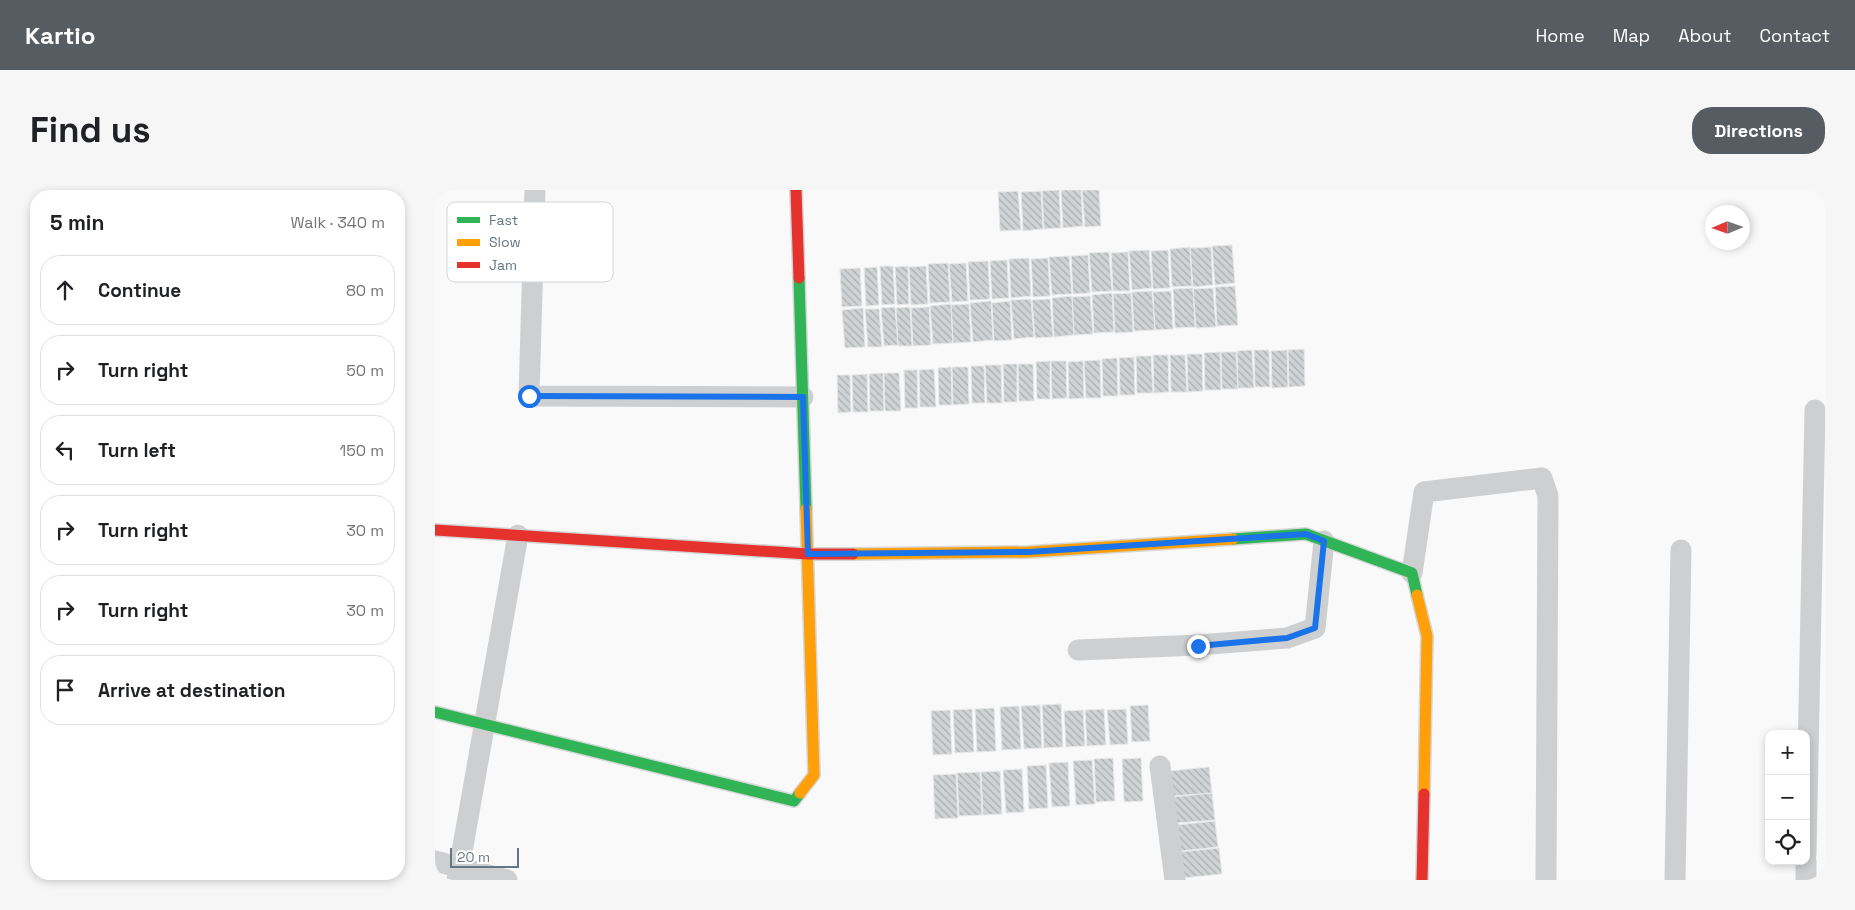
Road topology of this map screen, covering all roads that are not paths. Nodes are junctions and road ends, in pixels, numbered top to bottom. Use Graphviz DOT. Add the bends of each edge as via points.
graph roads {
  1 [pos="796,190"];
  2 [pos="532,282"];
  3 [pos="803,397"];
  4 [pos="1815,410"];
  5 [pos="435,530"];
  6 [pos="518,535"];
  7 [pos="1324,541"];
  8 [pos="1681,550"];
  9 [pos="808,554"];
  10 [pos="1412,573"];
  11 [pos="1078,650"];
  12 [pos="435,712"];
  13 [pos="484,726"];
  14 [pos="1160,766"];
  15 [pos="1807,820"];
  16 [pos="435,861"];
  17 [pos="1806,865"];
  18 [pos="458,874"];
  19 [pos="507,880"];
  20 [pos="1175,880"];
  21 [pos="1422,880"];
  22 [pos="1546,880"];
  23 [pos="1675,880"];
  24 [pos="1806,880"];
  1 -- 3 [label="street"];
  2 -- 3 [label="street" via="529,396"];
  3 -- 9 [label="street"];
  4 -- 15 [label="street"];
  5 -- 6 [label="street"];
  6 -- 9 [label="street"];
  6 -- 13 [label="street"];
  7 -- 9 [label="street" via="1306,534 1028,552"];
  7 -- 10 [label="street"];
  7 -- 11 [label="street" via="1315,628 1287,638 1198,646"];
  8 -- 23 [label="street"];
  9 -- 13 [label="street" via="814,776 794,801"];
  10 -- 21 [label="street" via="1427,636"];
  10 -- 22 [label="street" via="1425,492 1542,478 1548,496"];
  12 -- 13 [label="street"];
  13 -- 18 [label="street"];
  14 -- 20 [label="street"];
  16 -- 18 [label="street"];
  17 -- 24 [label="street"];
  18 -- 19 [label="street"];
}
